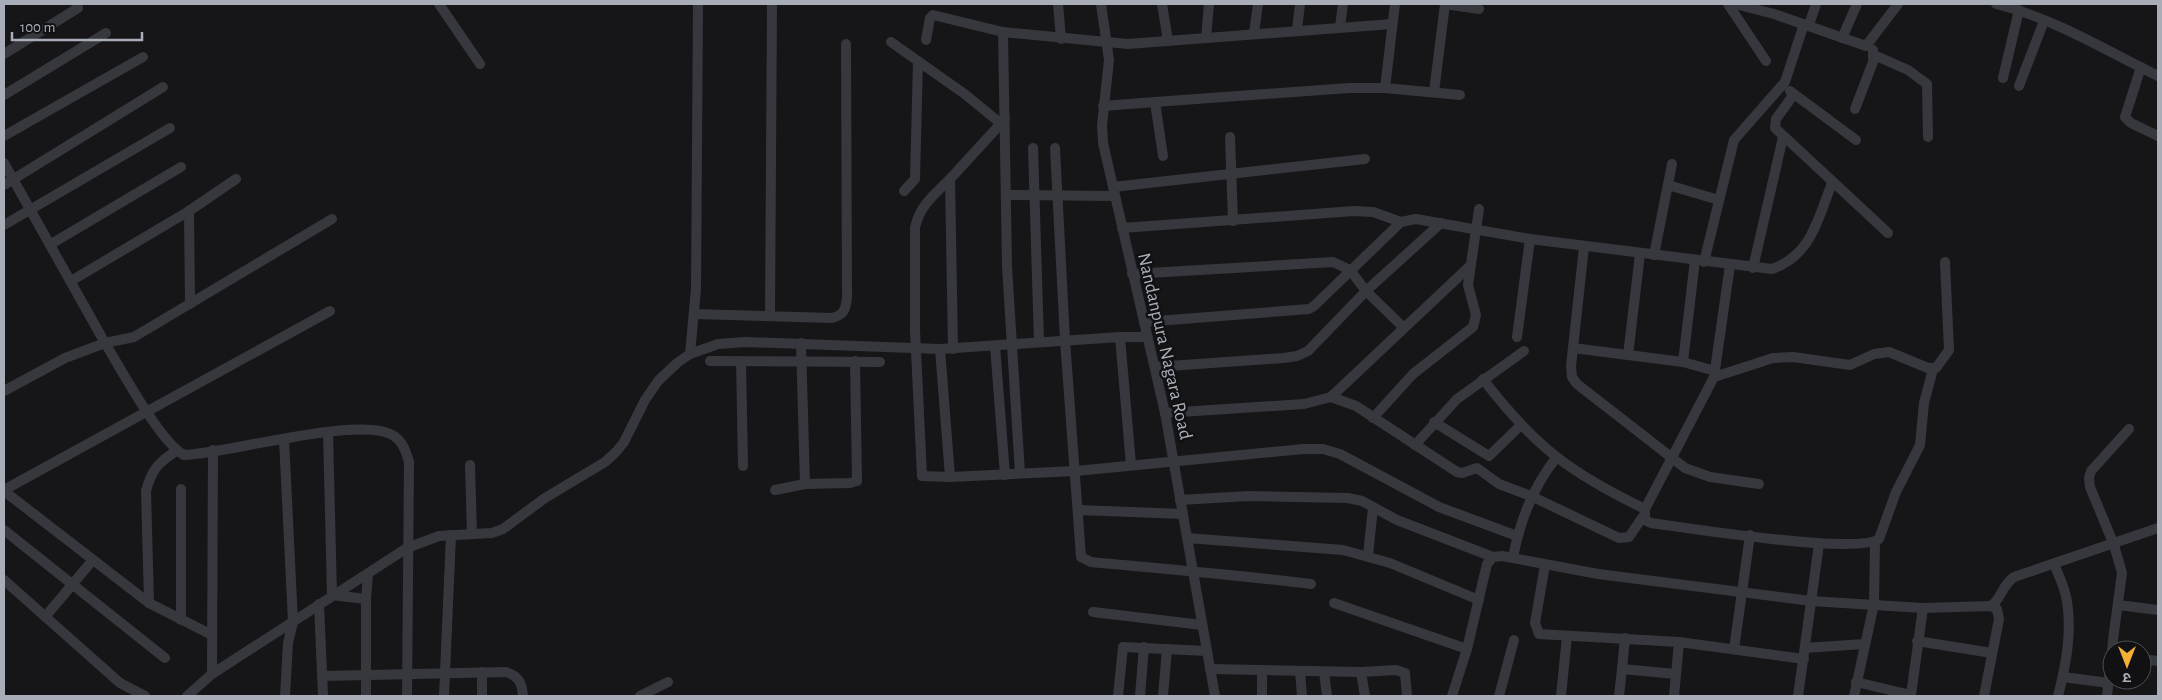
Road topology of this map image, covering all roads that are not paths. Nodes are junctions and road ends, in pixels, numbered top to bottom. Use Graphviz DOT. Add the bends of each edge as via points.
graph roads {
  1 [pos="439,4"];
  2 [pos="772,4"];
  3 [pos="1058,4"];
  4 [pos="1101,4"];
  5 [pos="1162,4"];
  6 [pos="1209,4"];
  7 [pos="1258,4"];
  8 [pos="1300,4"];
  9 [pos="1343,4"];
  10 [pos="1395,4"];
  11 [pos="1445,4"];
  12 [pos="1728,4"];
  13 [pos="1778,4"];
  14 [pos="1816,4"];
  15 [pos="1857,4"];
  16 [pos="1898,4"];
  17 [pos="1996,4"];
  18 [pos="698,6"];
  19 [pos="78,8"];
  20 [pos="1738,8"];
  21 [pos="1479,9"];
  22 [pos="2019,10"];
  23 [pos="1774,14"];
  24 [pos="2044,21"];
  25 [pos="1392,24"];
  26 [pos="1806,24"];
  27 [pos="1340,27"];
  28 [pos="1297,30"];
  29 [pos="1003,32"];
  30 [pos="106,33"];
  31 [pos="1254,33"];
  32 [pos="1206,38"];
  33 [pos="1842,38"];
  34 [pos="1061,39"];
  35 [pos="926,40"];
  36 [pos="1168,41"];
  37 [pos="891,42"];
  38 [pos="846,44"];
  39 [pos="1107,44"];
  40 [pos="1870,44"];
  41 [pos="4,54"];
  42 [pos="1874,55"];
  43 [pos="143,57"];
  44 [pos="918,61"];
  45 [pos="1766,61"];
  46 [pos="480,64"];
  47 [pos="2141,67"];
  48 [pos="2158,76"];
  49 [pos="2003,78"];
  50 [pos="1782,86"];
  51 [pos="2019,86"];
  52 [pos="163,87"];
  53 [pos="1385,88"];
  54 [pos="1434,92"];
  55 [pos="1794,94"];
  56 [pos="4,96"];
  57 [pos="1460,96"];
  58 [pos="1155,102"];
  59 [pos="1103,106"];
  60 [pos="1855,109"];
  61 [pos="1003,121"];
  62 [pos="170,128"];
  63 [pos="4,136"];
  64 [pos="2158,136"];
  65 [pos="1230,137"];
  66 [pos="1783,137"];
  67 [pos="1928,137"];
  68 [pos="1856,140"];
  69 [pos="1033,148"];
  70 [pos="1055,148"];
  71 [pos="1163,156"];
  72 [pos="1365,159"];
  73 [pos="4,163"];
  74 [pos="1672,164"];
  75 [pos="181,167"];
  76 [pos="1231,174"];
  77 [pos="13,179"];
  78 [pos="950,179"];
  79 [pos="236,180"];
  80 [pos="1832,183"];
  81 [pos="4,185"];
  82 [pos="1668,185"];
  83 [pos="904,191"];
  84 [pos="1114,192"];
  85 [pos="1006,194"];
  86 [pos="1034,196"];
  87 [pos="1057,196"];
  88 [pos="1719,200"];
  89 [pos="1479,208"];
  90 [pos="30,209"];
  91 [pos="189,211"];
  92 [pos="332,219"];
  93 [pos="1233,221"];
  94 [pos="1401,222"];
  95 [pos="1441,223"];
  96 [pos="4,225"];
  97 [pos="1122,228"];
  98 [pos="1476,230"];
  99 [pos="1888,232"];
  100 [pos="1530,239"];
  101 [pos="51,244"];
  102 [pos="1584,247"];
  103 [pos="1640,254"];
  104 [pos="1654,255"];
  105 [pos="1700,261"];
  106 [pos="1946,262"];
  107 [pos="1730,265"];
  108 [pos="1470,266"];
  109 [pos="1753,268"];
  110 [pos="1350,270"];
  111 [pos="1132,274"];
  112 [pos="71,281"];
  113 [pos="1366,291"];
  114 [pos="190,304"];
  115 [pos="330,311"];
  116 [pos="694,314"];
  117 [pos="770,316"];
  118 [pos="1144,322"];
  119 [pos="1403,327"];
  120 [pos="1120,337"];
  121 [pos="1147,337"];
  122 [pos="1517,337"];
  123 [pos="1065,340"];
  124 [pos="1039,342"];
  125 [pos="105,343"];
  126 [pos="801,343"];
  127 [pos="1011,344"];
  128 [pos="995,346"];
  129 [pos="953,348"];
  130 [pos="1573,348"];
  131 [pos="917,349"];
  132 [pos="940,349"];
  133 [pos="1524,351"];
  134 [pos="690,354"];
  135 [pos="1628,355"];
  136 [pos="710,361"];
  137 [pos="741,361"];
  138 [pos="801,361"];
  139 [pos="856,361"];
  140 [pos="880,362"];
  141 [pos="1683,362"];
  142 [pos="1155,367"];
  143 [pos="1933,369"];
  144 [pos="1714,374"];
  145 [pos="1483,379"];
  146 [pos="4,391"];
  147 [pos="1331,397"];
  148 [pos="147,411"];
  149 [pos="1165,413"];
  150 [pos="1373,418"];
  151 [pos="1434,422"];
  152 [pos="1520,426"];
  153 [pos="2129,429"];
  154 [pos="328,432"];
  155 [pos="284,439"];
  156 [pos="1415,445"];
  157 [pos="213,450"];
  158 [pos="176,451"];
  159 [pos="1556,458"];
  160 [pos="1670,458"];
  161 [pos="1174,462"];
  162 [pos="470,465"];
  163 [pos="1130,465"];
  164 [pos="743,466"];
  165 [pos="1076,471"];
  166 [pos="1020,474"];
  167 [pos="1005,475"];
  168 [pos="950,477"];
  169 [pos="805,484"];
  170 [pos="1758,484"];
  171 [pos="181,489"];
  172 [pos="775,490"];
  173 [pos="4,491"];
  174 [pos="1531,496"];
  175 [pos="1180,500"];
  176 [pos="1373,508"];
  177 [pos="1078,510"];
  178 [pos="1644,512"];
  179 [pos="1182,514"];
  180 [pos="2158,528"];
  181 [pos="4,530"];
  182 [pos="472,534"];
  183 [pos="451,535"];
  184 [pos="1750,535"];
  185 [pos="1517,536"];
  186 [pos="1187,538"];
  187 [pos="1875,542"];
  188 [pos="1819,544"];
  189 [pos="2114,545"];
  190 [pos="407,548"];
  191 [pos="1368,555"];
  192 [pos="1493,557"];
  193 [pos="1513,557"];
  194 [pos="92,560"];
  195 [pos="2054,564"];
  196 [pos="1545,565"];
  197 [pos="1192,573"];
  198 [pos="368,574"];
  199 [pos="4,580"];
  200 [pos="73,584"];
  201 [pos="1311,584"];
  202 [pos="1742,591"];
  203 [pos="332,595"];
  204 [pos="366,599"];
  205 [pos="1479,600"];
  206 [pos="1811,601"];
  207 [pos="149,603"];
  208 [pos="1334,603"];
  209 [pos="319,604"];
  210 [pos="1874,604"];
  211 [pos="2118,605"];
  212 [pos="1991,606"];
  213 [pos="1922,608"];
  214 [pos="2158,610"];
  215 [pos="1093,612"];
  216 [pos="45,617"];
  217 [pos="181,620"];
  218 [pos="293,622"];
  219 [pos="1202,625"];
  220 [pos="212,635"];
  221 [pos="1567,636"];
  222 [pos="1625,638"];
  223 [pos="1514,640"];
  224 [pos="2114,640"];
  225 [pos="1917,641"];
  226 [pos="1679,642"];
  227 [pos="1864,644"];
  228 [pos="1144,647"];
  229 [pos="1805,648"];
  230 [pos="1167,649"];
  231 [pos="1467,649"];
  232 [pos="1734,649"];
  233 [pos="1207,651"];
  234 [pos="1992,653"];
  235 [pos="165,658"];
  236 [pos="1804,660"];
  237 [pos="1210,669"];
  238 [pos="1622,669"];
  239 [pos="1262,671"];
  240 [pos="1300,671"];
  241 [pos="482,672"];
  242 [pos="1324,672"];
  243 [pos="1361,672"];
  244 [pos="445,673"];
  245 [pos="212,674"];
  246 [pos="408,674"];
  247 [pos="1676,674"];
  248 [pos="366,675"];
  249 [pos="323,676"];
  250 [pos="2063,677"];
  251 [pos="668,682"];
  252 [pos="1856,682"];
  253 [pos="2102,682"];
  254 [pos="142,696"];
  255 [pos="187,696"];
  256 [pos="285,696"];
  257 [pos="323,696"];
  258 [pos="366,696"];
  259 [pos="407,696"];
  260 [pos="444,696"];
  261 [pos="482,696"];
  262 [pos="522,696"];
  263 [pos="640,696"];
  264 [pos="1118,696"];
  265 [pos="1140,696"];
  266 [pos="1163,696"];
  267 [pos="1215,696"];
  268 [pos="1262,696"];
  269 [pos="1302,696"];
  270 [pos="1327,696"];
  271 [pos="1365,696"];
  272 [pos="1407,696"];
  273 [pos="1452,696"];
  274 [pos="1498,696"];
  275 [pos="1561,696"];
  276 [pos="1618,696"];
  277 [pos="1674,696"];
  278 [pos="1798,696"];
  279 [pos="1854,696"];
  280 [pos="1915,696"];
  281 [pos="1984,696"];
  282 [pos="2058,696"];
  1 -- 46 [label="street"];
  2 -- 117 [label="street"];
  3 -- 34 [label="street"];
  4 -- 39 [label="street, Nandanpura Nagara Road"];
  5 -- 36 [label="street"];
  6 -- 32 [label="street"];
  7 -- 31 [label="street"];
  8 -- 28 [label="street"];
  9 -- 27 [label="street"];
  10 -- 25 [label="street"];
  11 -- 21 [label="street"];
  11 -- 54 [label="street"];
  12 -- 20 [label="street"];
  13 -- 23 [label="street"];
  14 -- 26 [label="street"];
  15 -- 33 [label="street"];
  16 -- 40 [label="street"];
  17 -- 22 [label="street"];
  18 -- 116 [label="street"];
  19 -- 41 [label="street"];
  20 -- 23 [label="street"];
  20 -- 45 [label="street"];
  22 -- 24 [label="street"];
  22 -- 49 [label="street"];
  23 -- 26 [label="street"];
  24 -- 47 [label="street"];
  24 -- 51 [label="street"];
  25 -- 27 [label="street"];
  25 -- 53 [label="street"];
  26 -- 33 [label="street"];
  26 -- 50 [label="street" via="1788,78"];
  27 -- 28 [label="street"];
  28 -- 31 [label="street"];
  29 -- 34 [label="street"];
  29 -- 35 [label="street" via="933,15"];
  29 -- 61 [label="street"];
  30 -- 56 [label="street"];
  31 -- 32 [label="street"];
  32 -- 36 [label="street"];
  33 -- 40 [label="street" via="1861,45"];
  34 -- 39 [label="street"];
  36 -- 39 [label="street"];
  37 -- 44 [label="street"];
  38 -- 117 [label="street" via="846,306 840,316 832,318"];
  39 -- 59 [label="street, Nandanpura Nagara Road" via="1108,81"];
  40 -- 42 [label="street"];
  42 -- 60 [label="street"];
  42 -- 67 [label="street" via="1908,70 1927,84"];
  43 -- 63 [label="street"];
  44 -- 61 [label="street"];
  44 -- 83 [label="street" via="915,179"];
  47 -- 48 [label="street"];
  47 -- 64 [label="street" via="2125,117"];
  50 -- 55 [label="street"];
  50 -- 88 [label="street" via="1734,140"];
  52 -- 77 [label="street"];
  53 -- 54 [label="street"];
  53 -- 58 [label="street"];
  54 -- 57 [label="street"];
  55 -- 66 [label="street" via="1774,124"];
  55 -- 68 [label="street"];
  58 -- 59 [label="street"];
  58 -- 71 [label="street"];
  59 -- 84 [label="street, Nandanpura Nagara Road" via="1103,143"];
  61 -- 78 [label="street"];
  61 -- 85 [label="street"];
  62 -- 90 [label="street"];
  65 -- 76 [label="street"];
  66 -- 80 [label="street"];
  66 -- 109 [label="street"];
  69 -- 86 [label="street"];
  70 -- 87 [label="street"];
  72 -- 76 [label="street"];
  73 -- 77 [label="street"];
  74 -- 82 [label="street"];
  75 -- 101 [label="street"];
  76 -- 84 [label="street"];
  76 -- 93 [label="street"];
  77 -- 81 [label="street"];
  77 -- 90 [label="street"];
  78 -- 129 [label="street"];
  78 -- 131 [label="street" via="917,215"];
  79 -- 91 [label="street"];
  80 -- 99 [label="street"];
  80 -- 109 [label="street" via="1806,247 1779,266 1765,270"];
  82 -- 88 [label="street"];
  82 -- 104 [label="street"];
  84 -- 87 [label="street"];
  84 -- 97 [label="street, Nandanpura Nagara Road"];
  85 -- 86 [label="street"];
  85 -- 127 [label="street"];
  86 -- 87 [label="street"];
  86 -- 124 [label="street"];
  87 -- 123 [label="street"];
  88 -- 105 [label="street"];
  89 -- 98 [label="street"];
  90 -- 96 [label="street"];
  90 -- 101 [label="street"];
  91 -- 112 [label="street"];
  91 -- 114 [label="street"];
  92 -- 114 [label="street"];
  93 -- 94 [label="street" via="1354,211 1373,212"];
  93 -- 97 [label="street"];
  94 -- 95 [label="street" via="1416,219"];
  94 -- 110 [label="street"];
  95 -- 98 [label="street"];
  95 -- 113 [label="street"];
  97 -- 111 [label="street, Nandanpura Nagara Road"];
  98 -- 100 [label="street"];
  98 -- 108 [label="street"];
  100 -- 102 [label="street"];
  100 -- 122 [label="street"];
  101 -- 112 [label="street"];
  102 -- 103 [label="street"];
  102 -- 130 [label="street"];
  103 -- 104 [label="street"];
  103 -- 135 [label="street"];
  104 -- 105 [label="street"];
  105 -- 107 [label="street"];
  105 -- 141 [label="street"];
  106 -- 143 [label="street" via="1949,350"];
  107 -- 109 [label="street"];
  107 -- 144 [label="street"];
  108 -- 119 [label="street"];
  108 -- 150 [label="street" via="1469,295 1476,315 1473,327 1413,374"];
  110 -- 111 [label="street" via="1340,264 1326,262"];
  110 -- 113 [label="street"];
  110 -- 118 [label="street" via="1314,306 1301,311"];
  111 -- 118 [label="street, Nandanpura Nagara Road"];
  112 -- 125 [label="street"];
  113 -- 119 [label="street"];
  113 -- 142 [label="street" via="1308,351 1297,356"];
  114 -- 125 [label="street" via="134,337"];
  115 -- 148 [label="street"];
  116 -- 117 [label="street"];
  116 -- 134 [label="street"];
  118 -- 121 [label="street, Nandanpura Nagara Road"];
  119 -- 147 [label="street"];
  120 -- 121 [label="street"];
  120 -- 123 [label="street"];
  120 -- 163 [label="street"];
  121 -- 142 [label="street, Nandanpura Nagara Road"];
  123 -- 124 [label="street"];
  123 -- 165 [label="street"];
  124 -- 127 [label="street"];
  125 -- 146 [label="street" via="66,358"];
  125 -- 148 [label="street"];
  126 -- 131 [label="street"];
  126 -- 134 [label="street" via="718,344"];
  126 -- 138 [label="street"];
  127 -- 128 [label="street"];
  127 -- 166 [label="street"];
  128 -- 129 [label="street"];
  128 -- 167 [label="street"];
  129 -- 132 [label="street"];
  130 -- 135 [label="street"];
  130 -- 160 [label="street" via="1572,377 1578,384"];
  131 -- 132 [label="street"];
  131 -- 168 [label="street" via="921,473 926,478"];
  132 -- 168 [label="street"];
  133 -- 145 [label="street"];
  134 -- 182 [label="street" via="658,381 626,438 605,462 545,498 502,529"];
  135 -- 141 [label="street"];
  136 -- 137 [label="street"];
  137 -- 138 [label="street"];
  137 -- 164 [label="street"];
  138 -- 139 [label="street"];
  138 -- 169 [label="street"];
  139 -- 140 [label="street"];
  139 -- 169 [label="street" via="857,481"];
  141 -- 144 [label="street"];
  142 -- 149 [label="street, Nandanpura Nagara Road"];
  143 -- 144 [label="street" via="1889,352 1874,354 1850,365 1793,357 1773,358"];
  143 -- 187 [label="street" via="1924,404 1920,445"];
  144 -- 160 [label="street"];
  145 -- 151 [label="street"];
  145 -- 152 [label="street"];
  147 -- 149 [label="street" via="1304,404"];
  147 -- 150 [label="street" via="1350,403"];
  148 -- 158 [label="street"];
  148 -- 173 [label="street"];
  149 -- 161 [label="street, Nandanpura Nagara Road"];
  150 -- 156 [label="street"];
  151 -- 152 [label="street" via="1489,456"];
  151 -- 156 [label="street"];
  152 -- 159 [label="street"];
  153 -- 189 [label="street" via="2091,471 2089,478"];
  154 -- 155 [label="street"];
  154 -- 190 [label="street" via="382,431 394,436 405,449 409,462"];
  154 -- 203 [label="street"];
  155 -- 157 [label="street"];
  155 -- 218 [label="street"];
  156 -- 174 [label="street" via="1457,472 1477,468 1499,484"];
  157 -- 158 [label="street" via="184,455"];
  157 -- 220 [label="street"];
  158 -- 207 [label="street" via="150,474 146,491"];
  159 -- 174 [label="street"];
  159 -- 178 [label="street"];
  160 -- 170 [label="street" via="1697,474"];
  160 -- 178 [label="street"];
  161 -- 163 [label="street"];
  161 -- 175 [label="street, Nandanpura Nagara Road"];
  161 -- 185 [label="street" via="1323,449 1340,454 1439,507"];
  162 -- 182 [label="street"];
  163 -- 165 [label="street"];
  165 -- 166 [label="street"];
  165 -- 177 [label="street"];
  166 -- 167 [label="street"];
  167 -- 168 [label="street"];
  169 -- 172 [label="street"];
  171 -- 217 [label="street"];
  173 -- 194 [label="street"];
  174 -- 178 [label="street" via="1619,538 1628,537"];
  174 -- 185 [label="street"];
  175 -- 176 [label="street" via="1248,496 1348,498"];
  175 -- 179 [label="street, Nandanpura Nagara Road"];
  176 -- 191 [label="street"];
  176 -- 192 [label="street"];
  177 -- 179 [label="street"];
  177 -- 197 [label="street" via="1080,553 1085,560"];
  178 -- 184 [label="street" via="1645,520 1651,523"];
  179 -- 186 [label="street, Nandanpura Nagara Road"];
  180 -- 189 [label="street"];
  181 -- 200 [label="street"];
  182 -- 183 [label="street"];
  183 -- 190 [label="street"];
  183 -- 244 [label="street"];
  184 -- 188 [label="street"];
  184 -- 202 [label="street"];
  185 -- 193 [label="street"];
  186 -- 191 [label="street" via="1316,547"];
  186 -- 197 [label="street, Nandanpura Nagara Road"];
  187 -- 188 [label="street" via="1863,545"];
  187 -- 210 [label="street"];
  188 -- 206 [label="street"];
  189 -- 195 [label="street"];
  189 -- 211 [label="street" via="2122,573"];
  190 -- 198 [label="street"];
  190 -- 246 [label="street"];
  191 -- 205 [label="street"];
  192 -- 193 [label="street"];
  192 -- 205 [label="street" via="1487,564"];
  193 -- 196 [label="street"];
  194 -- 200 [label="street"];
  194 -- 207 [label="street"];
  195 -- 212 [label="street" via="2014,577"];
  195 -- 250 [label="street" via="2068,610 2068,651"];
  196 -- 202 [label="street"];
  196 -- 221 [label="street" via="1536,630 1545,635"];
  197 -- 201 [label="street" via="1220,573"];
  197 -- 219 [label="street, Nandanpura Nagara Road"];
  198 -- 203 [label="street"];
  198 -- 204 [label="street"];
  199 -- 216 [label="street"];
  200 -- 216 [label="street"];
  200 -- 235 [label="street"];
  202 -- 206 [label="street"];
  202 -- 232 [label="street"];
  203 -- 204 [label="street"];
  203 -- 209 [label="street"];
  204 -- 248 [label="street"];
  205 -- 231 [label="street"];
  206 -- 210 [label="street"];
  206 -- 229 [label="street"];
  207 -- 217 [label="street"];
  208 -- 231 [label="street"];
  209 -- 218 [label="street"];
  209 -- 249 [label="street"];
  210 -- 213 [label="street"];
  210 -- 227 [label="street"];
  211 -- 214 [label="street"];
  211 -- 224 [label="street"];
  212 -- 213 [label="street"];
  212 -- 234 [label="street" via="1997,609 1999,618"];
  213 -- 225 [label="street"];
  215 -- 219 [label="street"];
  216 -- 254 [label="street" via="120,683"];
  217 -- 220 [label="street"];
  218 -- 245 [label="street"];
  218 -- 256 [label="street" via="288,643"];
  219 -- 233 [label="street, Nandanpura Nagara Road"];
  220 -- 245 [label="street"];
  221 -- 222 [label="street"];
  221 -- 275 [label="street"];
  222 -- 226 [label="street"];
  222 -- 238 [label="street"];
  223 -- 274 [label="street"];
  225 -- 234 [label="street"];
  225 -- 280 [label="street"];
  226 -- 232 [label="street"];
  226 -- 247 [label="street"];
  227 -- 229 [label="street"];
  227 -- 252 [label="street"];
  228 -- 230 [label="street"];
  228 -- 264 [label="street" via="1123,647"];
  228 -- 265 [label="street"];
  229 -- 236 [label="street"];
  230 -- 233 [label="street"];
  230 -- 266 [label="street"];
  231 -- 273 [label="street"];
  232 -- 236 [label="street"];
  233 -- 237 [label="street, Nandanpura Nagara Road"];
  234 -- 281 [label="street"];
  236 -- 278 [label="street"];
  237 -- 239 [label="street"];
  237 -- 267 [label="street, Nandanpura Nagara Road"];
  238 -- 247 [label="street"];
  238 -- 276 [label="street"];
  239 -- 240 [label="street"];
  239 -- 268 [label="street"];
  240 -- 242 [label="street"];
  240 -- 269 [label="street"];
  241 -- 244 [label="street"];
  241 -- 261 [label="street"];
  241 -- 262 [label="street" via="514,674 522,685"];
  242 -- 243 [label="street"];
  242 -- 270 [label="street"];
  243 -- 271 [label="street"];
  243 -- 272 [label="street" via="1402,671 1406,678"];
  244 -- 246 [label="street"];
  244 -- 260 [label="street"];
  245 -- 255 [label="street"];
  246 -- 248 [label="street"];
  246 -- 259 [label="street"];
  247 -- 277 [label="street"];
  248 -- 249 [label="street"];
  248 -- 258 [label="street"];
  249 -- 257 [label="street"];
  250 -- 253 [label="street"];
  250 -- 282 [label="street"];
  251 -- 263 [label="street"];
  252 -- 279 [label="street"];
  252 -- 280 [label="street"];
}
